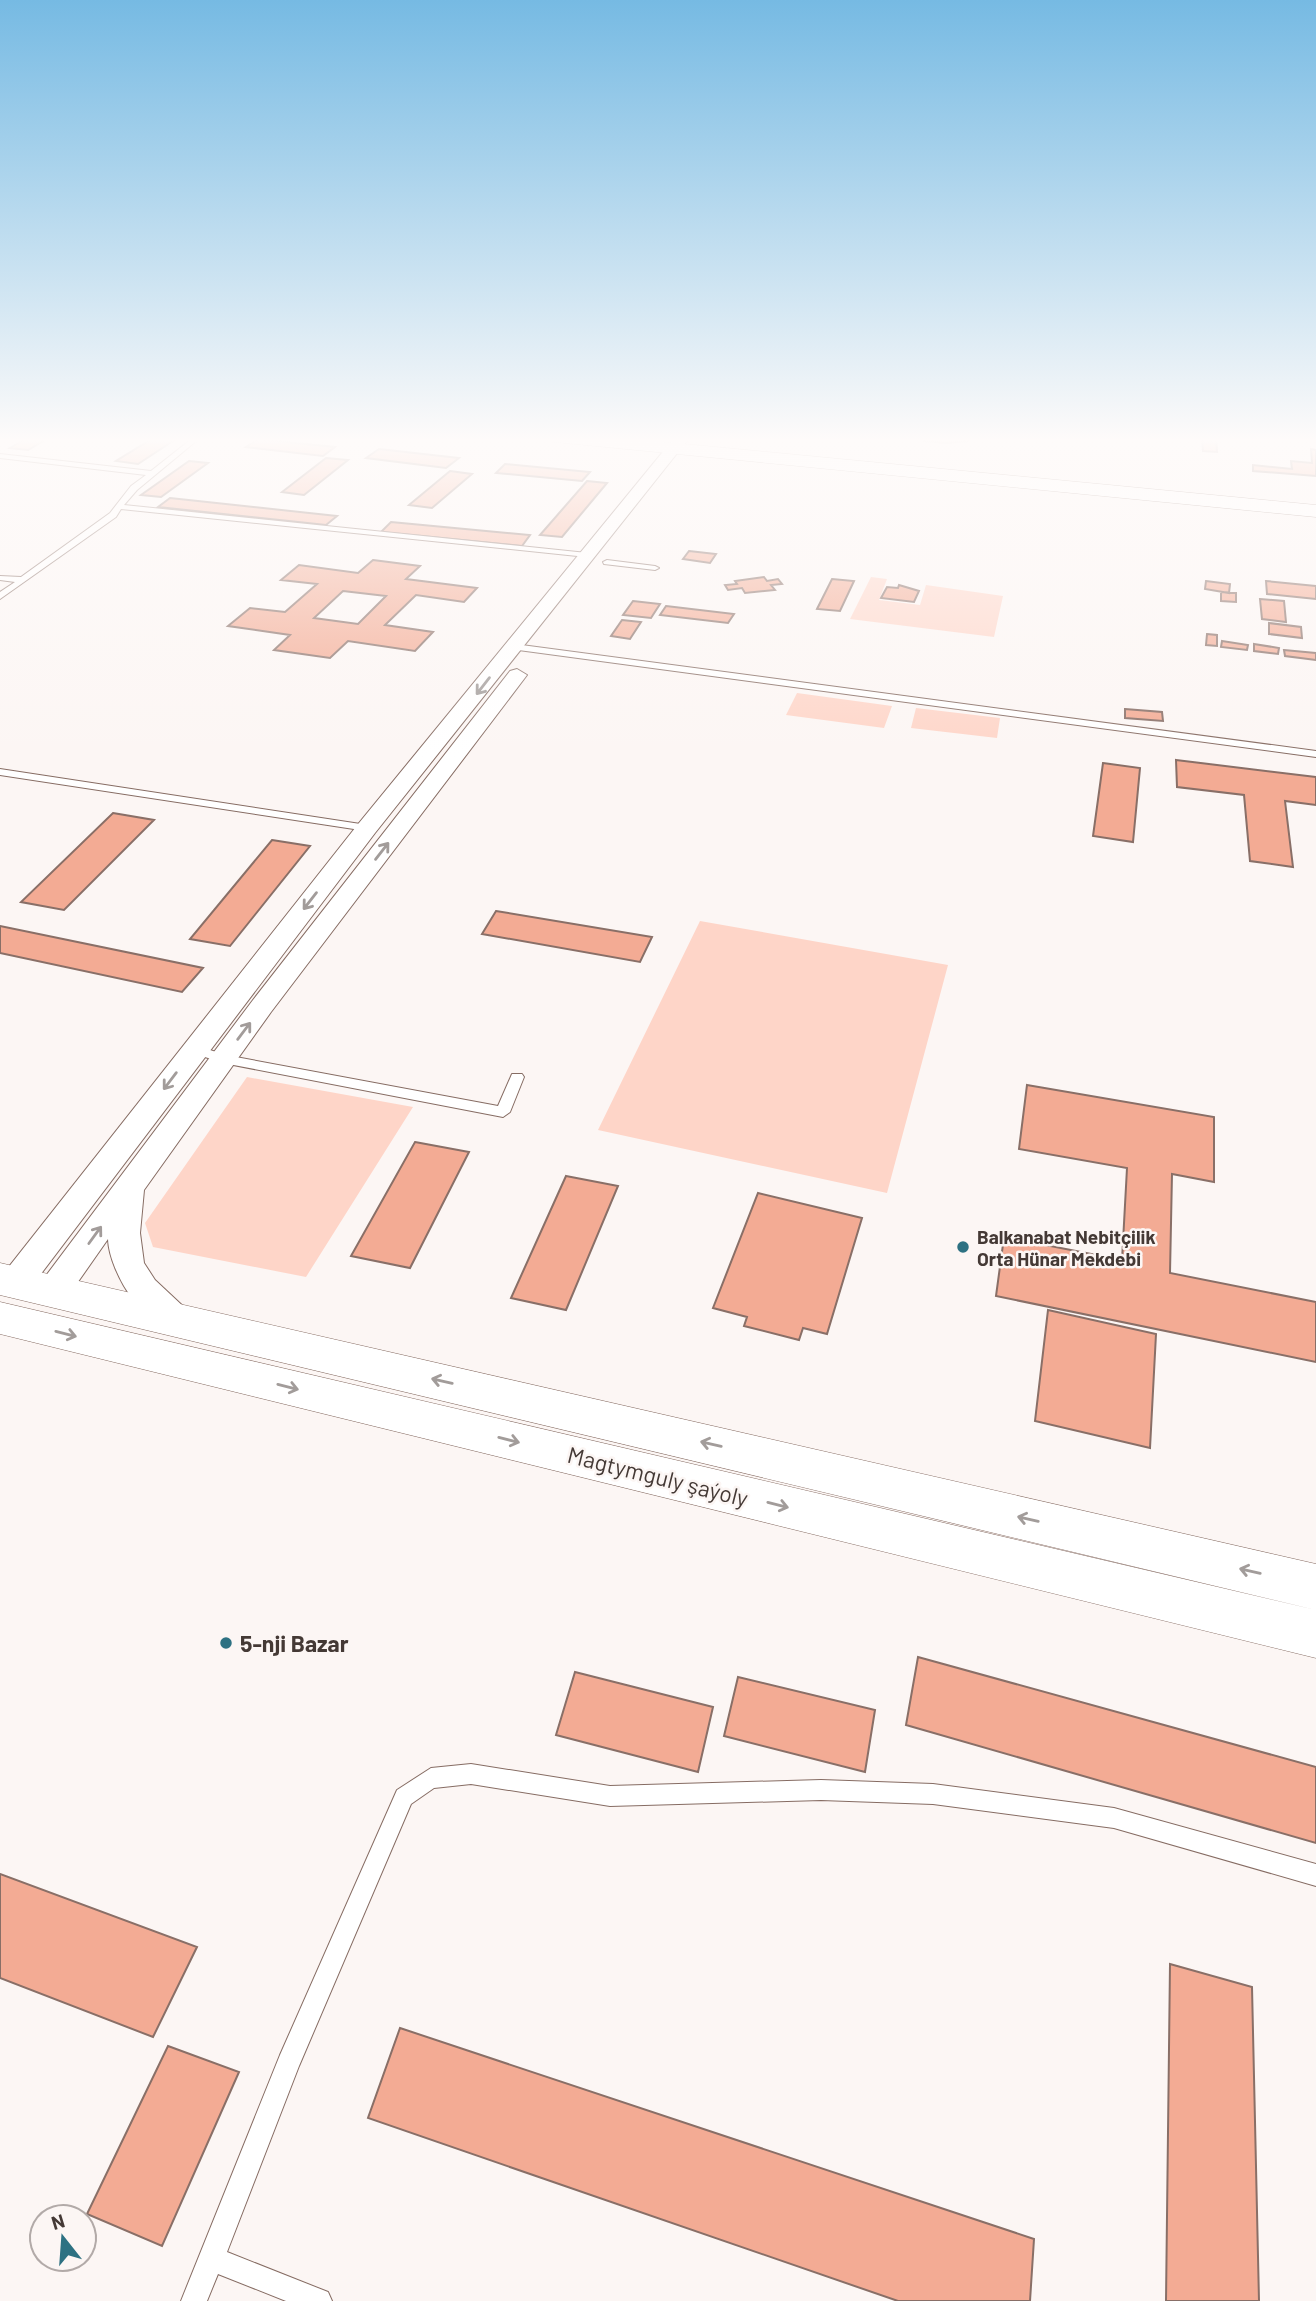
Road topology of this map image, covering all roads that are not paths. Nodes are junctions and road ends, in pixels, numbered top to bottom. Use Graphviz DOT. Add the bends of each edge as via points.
graph roads {
  1 [pos="72,544"];
  2 [pos="470,544"];
  3 [pos="608,544"];
  4 [pos="597,558"];
  5 [pos="655,568"];
  6 [pos="0,578"];
  7 [pos="23,580"];
  8 [pos="0,596"];
  9 [pos="526,648"];
  10 [pos="1316,754"];
  11 [pos="0,772"];
  12 [pos="367,828"];
  13 [pos="195,1049"];
  14 [pos="223,1059"];
  15 [pos="517,1077"];
  16 [pos="129,1188"];
  17 [pos="18,1292"];
  18 [pos="174,1318"];
  19 [pos="1316,1587"];
  20 [pos="1316,1634"];
  21 [pos="1316,1875"];
  22 [pos="212,2259"];
  23 [pos="194,2301"];
  24 [pos="319,2301"];
  1 -- 7 [label="lane"];
  2 -- 4 [label="lane"];
  3 -- 4 [label="street"];
  4 -- 5 [label="lane"];
  4 -- 9 [label="street"];
  6 -- 7 [label="lane"];
  7 -- 8 [label="lane"];
  9 -- 10 [label="lane"];
  9 -- 12 [label="street, one-way"];
  14 -- 9 [label="street, one-way"];
  11 -- 12 [label="lane"];
  12 -- 13 [label="street, one-way"];
  13 -- 14 [label="lane"];
  13 -- 17 [label="street, one-way"];
  14 -- 15 [label="lane" via="503,1112"];
  14 -- 16 [label="street"];
  17 -- 16 [label="street, one-way"];
  16 -- 18 [label="street" via="122,1247 130,1272"];
  17 -- 18 [label="street, Magtymguly şaýoly"];
  17 -- 20 [label="street, Magtymguly şaýoly, one-way"];
  19 -- 18 [label="street, Magtymguly şaýoly, one-way"];
  21 -- 22 [label="lane" via="1114,1818 933,1794 821,1790 610,1796 471,1774 431,1779 404,1797 288,2063"];
  22 -- 23 [label="lane"];
  22 -- 24 [label="lane"];
}
